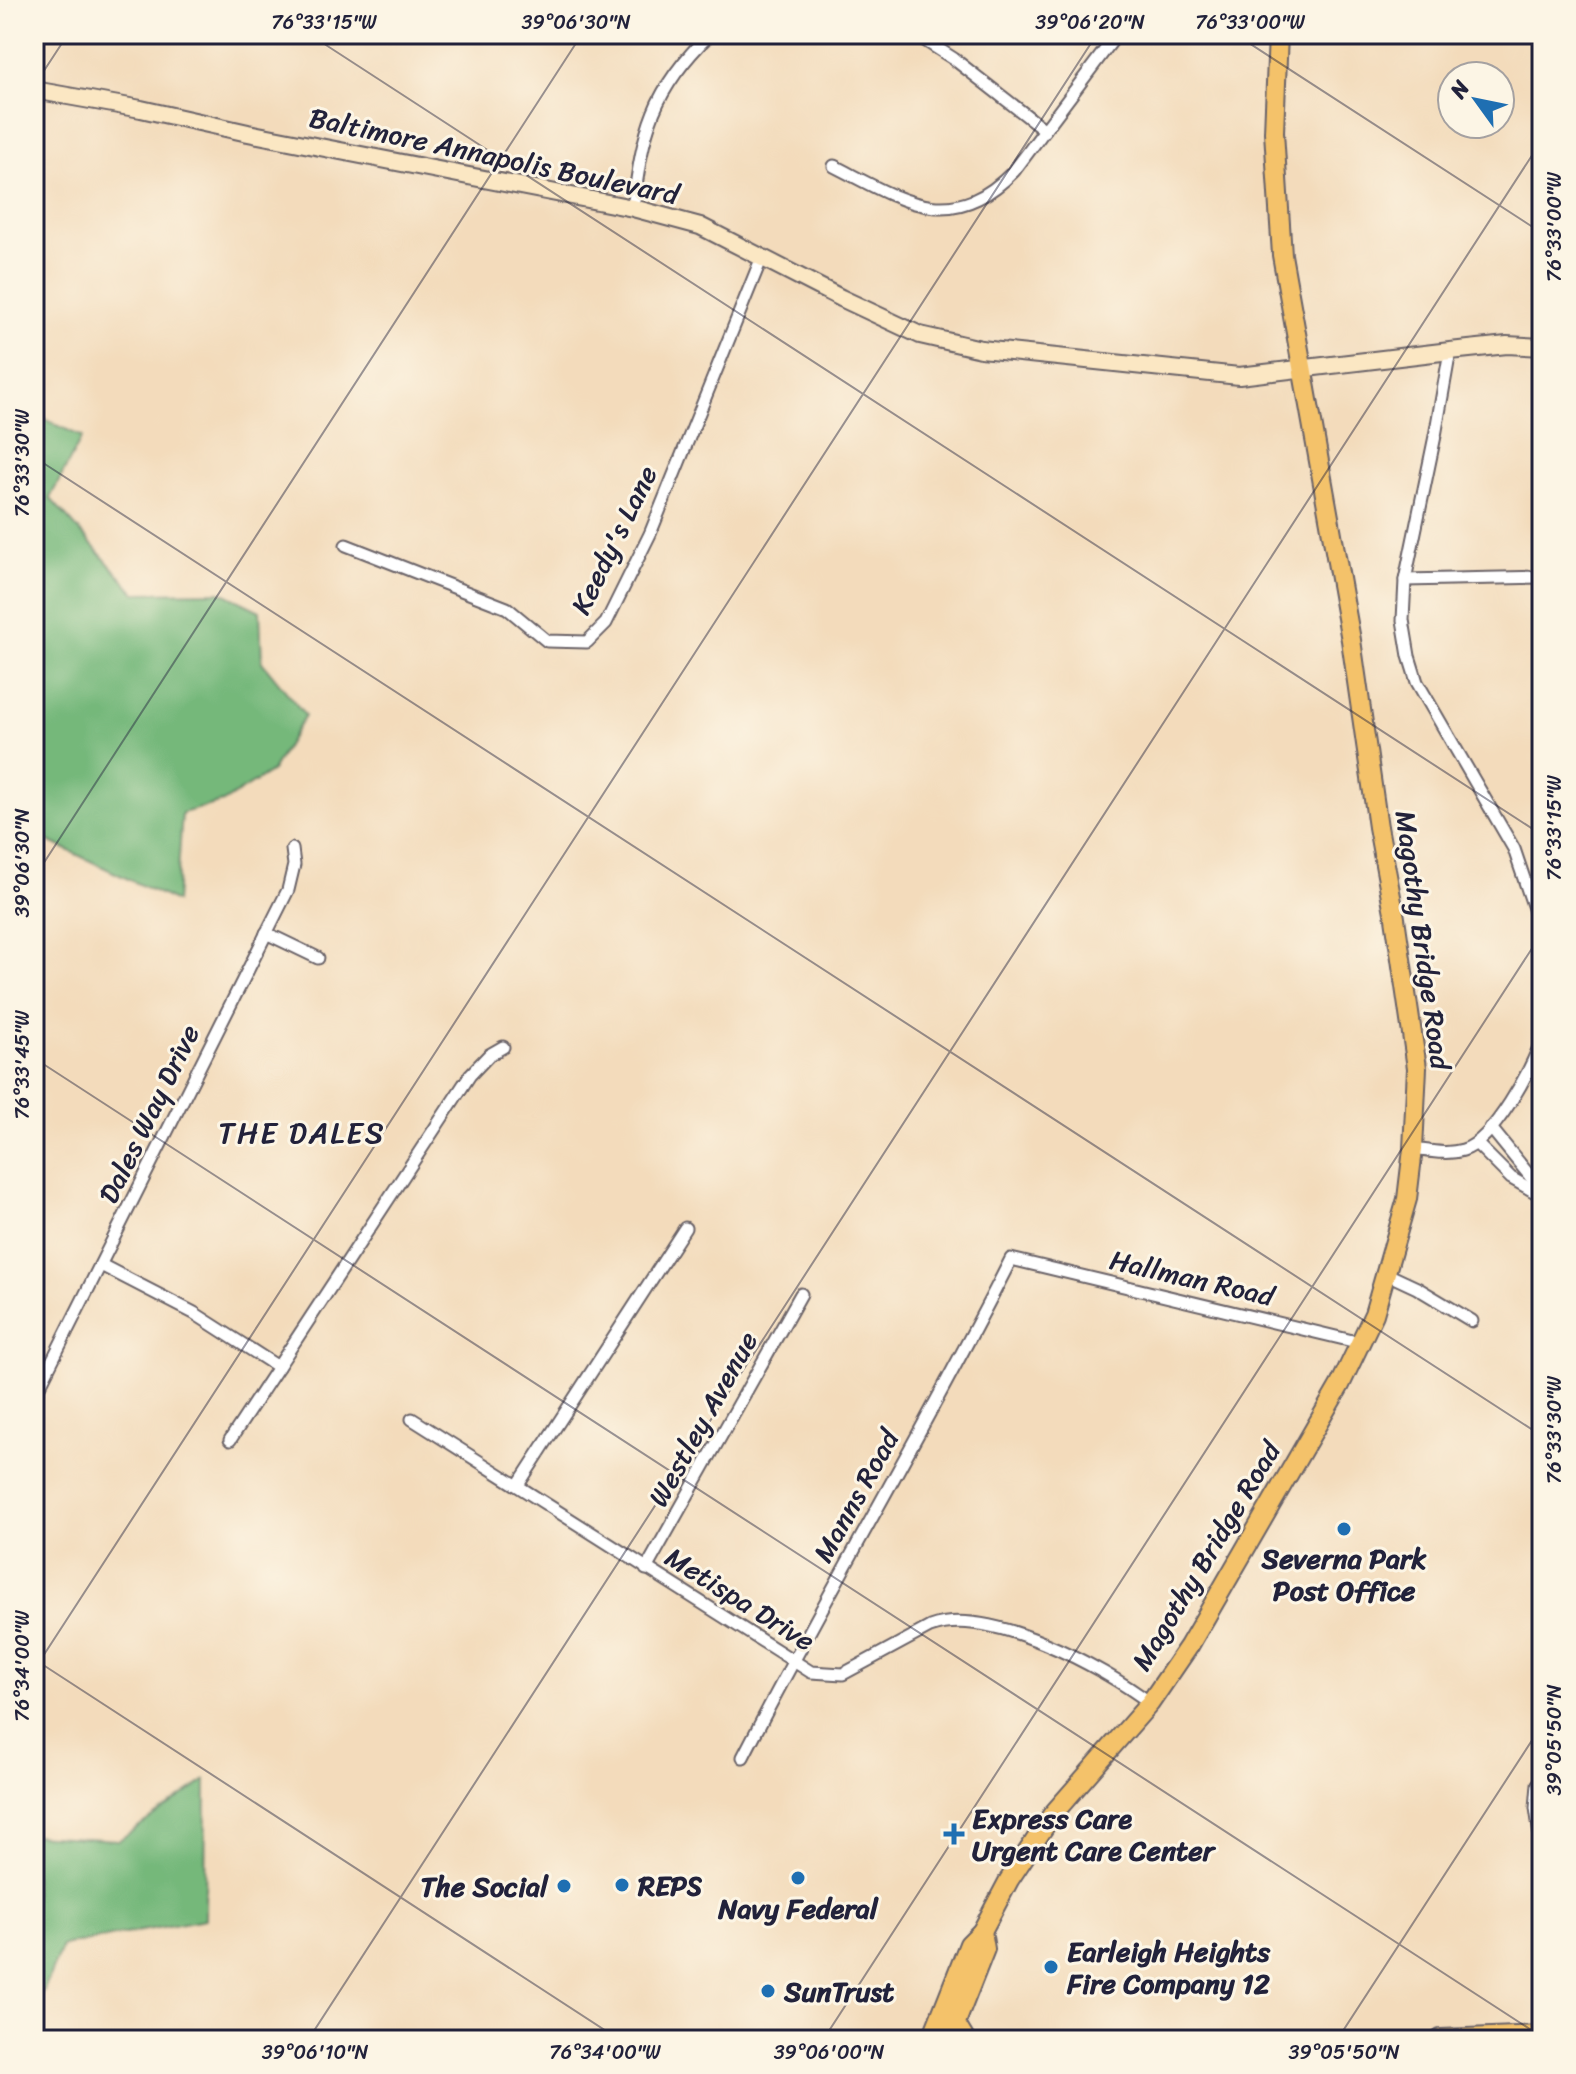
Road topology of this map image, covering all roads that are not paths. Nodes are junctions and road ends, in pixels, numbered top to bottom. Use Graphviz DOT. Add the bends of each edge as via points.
graph roads {
  1 [pos="710,34"];
  2 [pos="915,34"];
  3 [pos="1117,34"];
  4 [pos="1278,34"];
  5 [pos="34,90"];
  6 [pos="1045,130"];
  7 [pos="834,166"];
  8 [pos="633,208"];
  9 [pos="762,257"];
  10 [pos="1542,347"];
  11 [pos="1450,351"];
  12 [pos="1303,370"];
  13 [pos="346,545"];
  14 [pos="1541,577"];
  15 [pos="1405,580"];
  16 [pos="292,849"];
  17 [pos="1542,932"];
  18 [pos="266,933"];
  19 [pos="318,958"];
  20 [pos="1542,1039"];
  21 [pos="503,1047"];
  22 [pos="1491,1128"];
  23 [pos="1477,1144"];
  24 [pos="1413,1149"];
  25 [pos="1542,1194"];
  26 [pos="685,1228"];
  27 [pos="1011,1259"];
  28 [pos="101,1265"];
  29 [pos="1387,1274"];
  30 [pos="801,1294"];
  31 [pos="1472,1321"];
  32 [pos="1361,1343"];
  33 [pos="278,1367"];
  34 [pos="34,1397"];
  35 [pos="412,1419"];
  36 [pos="230,1440"];
  37 [pos="518,1485"];
  38 [pos="646,1569"];
  39 [pos="792,1661"];
  40 [pos="1150,1703"];
  41 [pos="743,1757"];
  42 [pos="1538,1784"];
  43 [pos="1542,1849"];
  44 [pos="982,1931"];
  45 [pos="956,2035"];
  46 [pos="1542,2036"];
  47 [pos="931,2040"];
  48 [pos="1441,2040"];
  1 -- 8 [label="street" via="672,76 650,117"];
  2 -- 6 [label="street"];
  3 -- 6 [label="street"];
  4 -- 12 [label="main road, Magothy Bridge Road" via="1274,132 1282,255"];
  5 -- 8 [label="main road, Baltimore Annapolis Boulevard"];
  6 -- 7 [label="street" via="1003,183 977,200 954,206 914,205"];
  8 -- 9 [label="main road, Baltimore Annapolis Boulevard" via="700,226"];
  9 -- 12 [label="main road, Baltimore Annapolis Boulevard" via="920,335 981,349 1239,376"];
  9 -- 13 [label="street, Keedy's Lane" via="650,534 606,623 587,642 547,641 507,608"];
  10 -- 11 [label="main road, Baltimore Annapolis Boulevard"];
  11 -- 12 [label="main road, Baltimore Annapolis Boulevard"];
  11 -- 15 [label="street"];
  12 -- 24 [label="main road, Magothy Bridge Road" via="1409,1003 1417,1068"];
  14 -- 15 [label="street"];
  15 -- 17 [label="street" via="1403,620 1417,682 1514,849"];
  16 -- 18 [label="street, Dales Way Drive" via="292,879"];
  18 -- 19 [label="street"];
  18 -- 28 [label="street, Dales Way Drive"];
  20 -- 22 [label="street"];
  21 -- 33 [label="street" via="470,1075"];
  22 -- 23 [label="street"];
  22 -- 25 [label="street"];
  23 -- 24 [label="street" via="1442,1153"];
  23 -- 25 [label="street" via="1511,1178"];
  24 -- 29 [label="main road, Magothy Bridge Road" via="1407,1199"];
  26 -- 37 [label="street"];
  27 -- 32 [label="street, Hallman Road"];
  27 -- 39 [label="street, Manns Road"];
  28 -- 33 [label="street" via="194,1313"];
  28 -- 34 [label="street, Dales Way Drive"];
  29 -- 31 [label="street"];
  29 -- 32 [label="main road, Magothy Bridge Road"];
  30 -- 38 [label="street, Westley Avenue"];
  32 -- 40 [label="main road, Magothy Bridge Road" via="1189,1646"];
  33 -- 36 [label="street"];
  35 -- 37 [label="street, Metispa Drive"];
  37 -- 38 [label="street, Metispa Drive"];
  38 -- 39 [label="street, Metispa Drive"];
  39 -- 40 [label="street, Metispa Drive" via="811,1672 843,1674 930,1627 969,1623 1025,1636 1082,1661"];
  39 -- 41 [label="street, Manns Road"];
  40 -- 44 [label="main road, Magothy Bridge Road" via="1046,1824"];
  42 -- 43 [label="street"];
  44 -- 45 [label="main road, Magothy Bridge Road" via="985,1949"];
  44 -- 47 [label="main road, Magothy Bridge Road" via="969,1944"];
  46 -- 48 [label="highway"];
}
